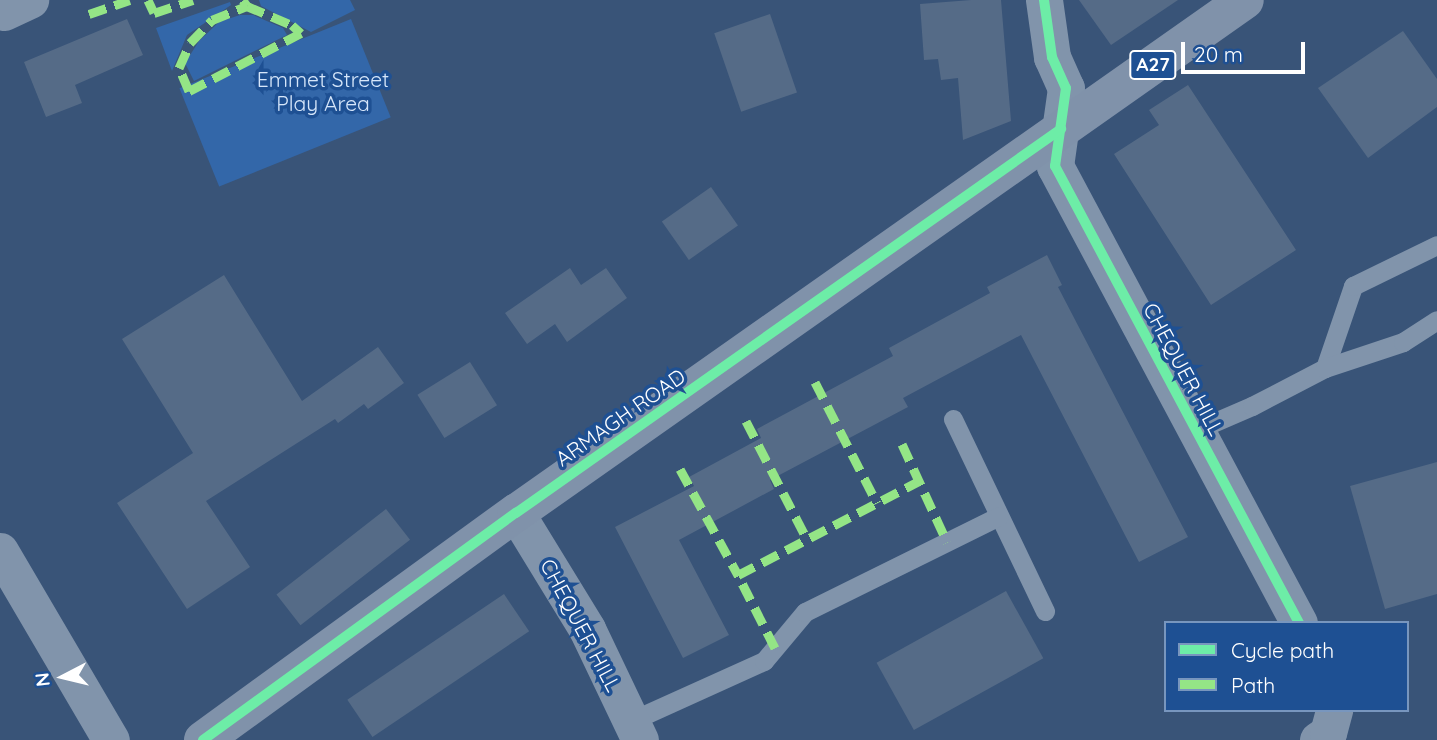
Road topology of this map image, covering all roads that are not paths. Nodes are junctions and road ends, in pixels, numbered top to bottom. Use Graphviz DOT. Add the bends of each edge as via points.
graph roads {
  1 [pos="1044,0"];
  2 [pos="1245,0"];
  3 [pos="1061,129"];
  4 [pos="1437,245"];
  5 [pos="1437,320"];
  6 [pos="1325,368"];
  7 [pos="953,419"];
  8 [pos="1194,431"];
  9 [pos="516,513"];
  10 [pos="999,516"];
  11 [pos="0,551"];
  12 [pos="1045,611"];
  13 [pos="1298,621"];
  14 [pos="636,731"];
  15 [pos="111,740"];
  16 [pos="203,740"];
  1 -- 3 [label="street, CHEQUER HILL" via="1052,57 1066,88"];
  2 -- 3 [label="main road, ARMAGH ROAD / A27"];
  3 -- 8 [label="street, CHEQUER HILL" via="1055,166"];
  3 -- 9 [label="main road, ARMAGH ROAD / A27"];
  4 -- 6 [label="lane" via="1353,286"];
  5 -- 6 [label="lane" via="1403,342"];
  6 -- 8 [label="lane"];
  7 -- 10 [label="lane"];
  8 -- 13 [label="street, CHEQUER HILL"];
  9 -- 14 [label="street, CHEQUER HILL" via="587,629"];
  9 -- 16 [label="main road, ARMAGH ROAD / A27"];
  10 -- 12 [label="lane"];
  10 -- 14 [label="lane" via="805,612 764,661"];
  11 -- 15 [label="street"];
}
